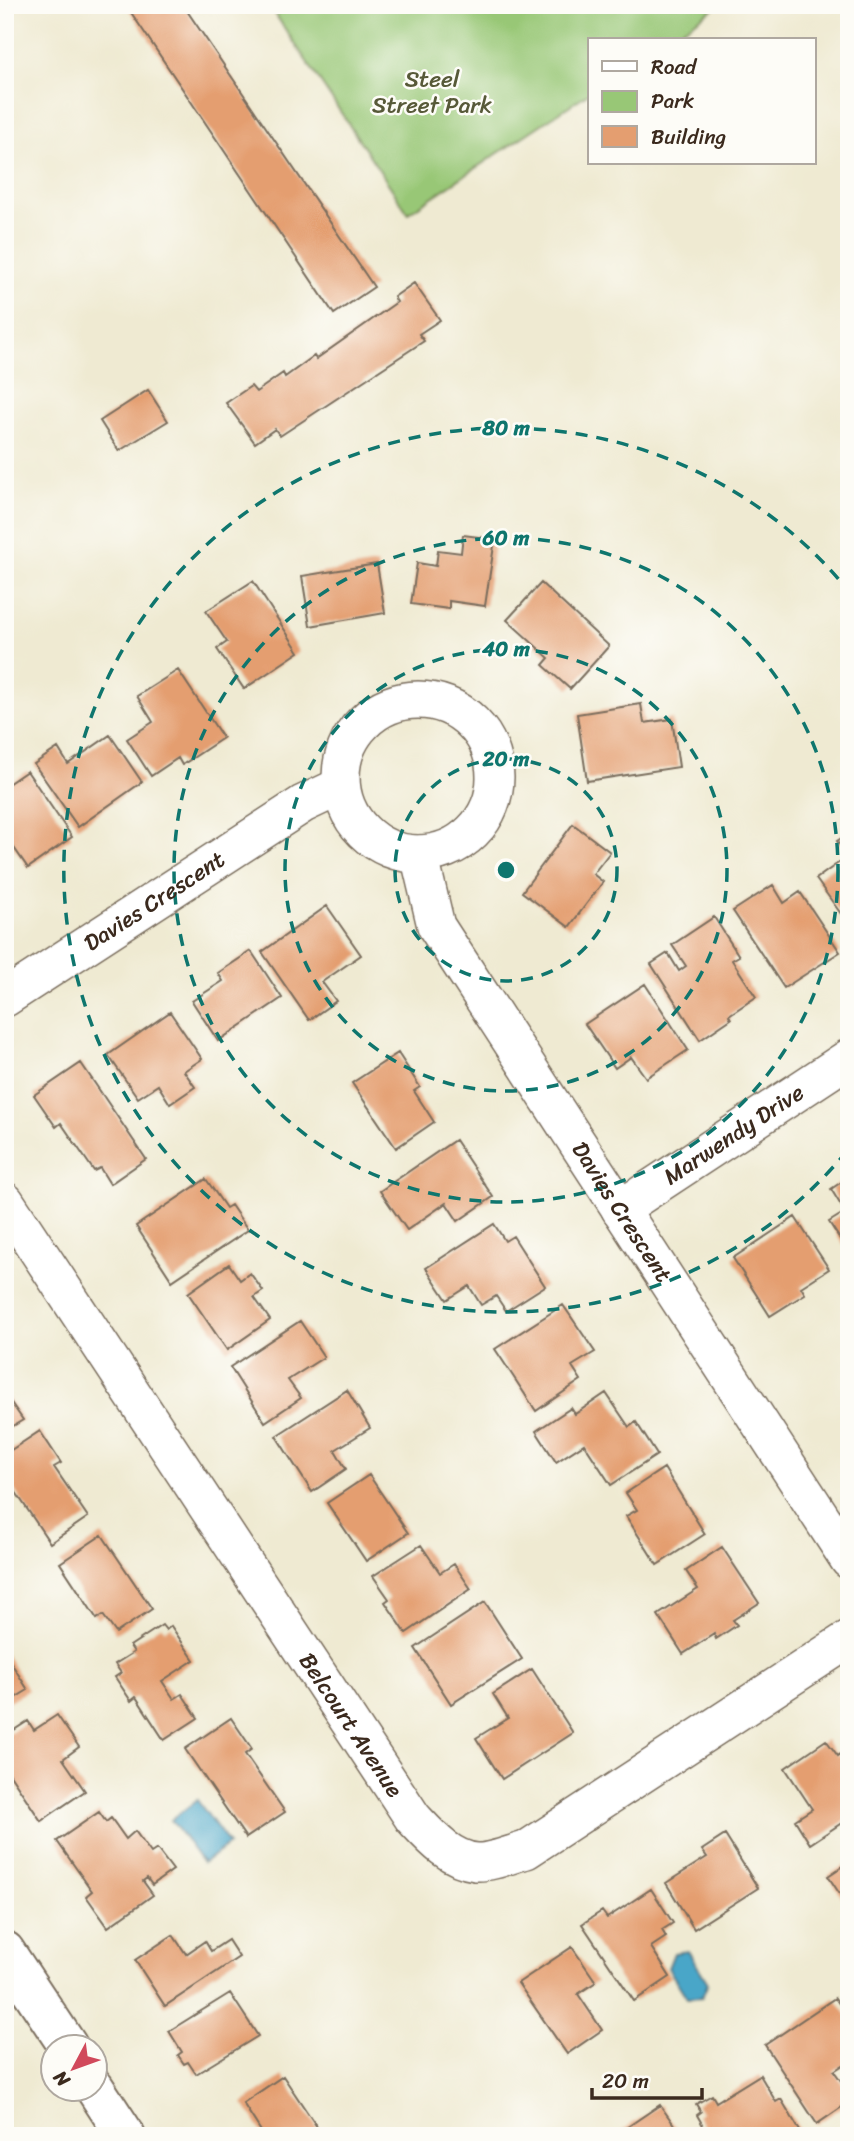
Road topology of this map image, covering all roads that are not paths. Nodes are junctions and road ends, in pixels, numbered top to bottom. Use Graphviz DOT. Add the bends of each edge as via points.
graph roads {
  1 [pos="341,786"];
  2 [pos="419,854"];
  3 [pos="5,998"];
  4 [pos="849,1058"];
  5 [pos="5,1201"];
  6 [pos="620,1209"];
  7 [pos="849,1560"];
  8 [pos="849,1639"];
  9 [pos="5,1951"];
  10 [pos="59,2032"];
  11 [pos="104,2102"];
  12 [pos="126,2136"];
  1 -- 2 [label="street" via="347,808 376,842"];
  1 -- 2 [label="street" via="343,759 353,736 371,716 394,704 420,700 446,705 469,720 485,740 494,765 494,792 485,816 468,837 445,850"];
  1 -- 3 [label="street, Davies Crescent" via="303,804"];
  2 -- 6 [label="street, Davies Crescent" via="436,926"];
  4 -- 6 [label="street, Marwendy Drive"];
  5 -- 8 [label="street, Belcourt Avenue" via="412,1818 458,1857 478,1862 526,1850"];
  6 -- 7 [label="street, Davies Crescent"];
  9 -- 10 [label="street"];
  11 -- 12 [label="street"];
}
